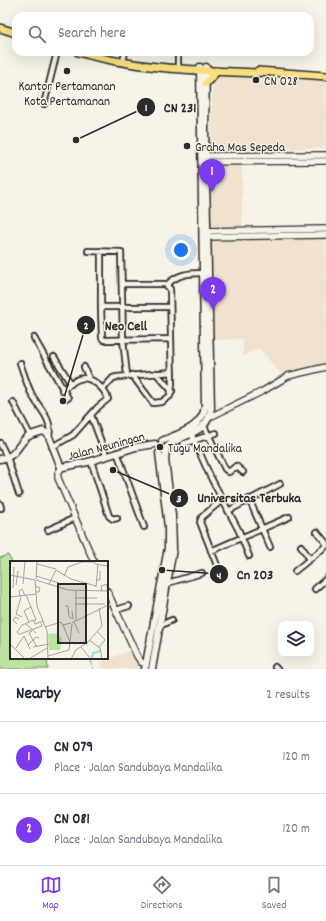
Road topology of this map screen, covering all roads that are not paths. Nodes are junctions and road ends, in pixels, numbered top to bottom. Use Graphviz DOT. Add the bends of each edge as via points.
graph roads {
  1 [pos="0,28"];
  2 [pos="12,32"];
  3 [pos="55,56"];
  4 [pos="96,56"];
  5 [pos="124,56"];
  6 [pos="178,56"];
  7 [pos="123,62"];
  8 [pos="162,66"];
  9 [pos="178,66"];
  10 [pos="203,69"];
  11 [pos="217,71"];
  12 [pos="262,72"];
  13 [pos="326,76"];
  14 [pos="206,83"];
  15 [pos="44,104"];
  16 [pos="326,155"];
  17 [pos="203,159"];
  18 [pos="326,161"];
  19 [pos="326,229"];
  20 [pos="205,234"];
  21 [pos="326,235"];
  22 [pos="88,251"];
  23 [pos="101,251"];
  24 [pos="203,273"];
  25 [pos="122,284"];
  26 [pos="166,285"];
  27 [pos="102,306"];
  28 [pos="122,307"];
  29 [pos="170,307"];
  30 [pos="207,336"];
  31 [pos="34,338"];
  32 [pos="172,339"];
  33 [pos="123,340"];
  34 [pos="54,357"];
  35 [pos="20,363"];
  36 [pos="84,367"];
  37 [pos="326,367"];
  38 [pos="172,372"];
  39 [pos="156,373"];
  40 [pos="127,375"];
  41 [pos="132,375"];
  42 [pos="89,379"];
  43 [pos="71,384"];
  44 [pos="208,385"];
  45 [pos="104,388"];
  46 [pos="62,390"];
  47 [pos="172,391"];
  48 [pos="68,398"];
  49 [pos="13,402"];
  50 [pos="91,415"];
  51 [pos="210,417"];
  52 [pos="204,426"];
  53 [pos="191,433"];
  54 [pos="216,433"];
  55 [pos="30,435"];
  56 [pos="49,435"];
  57 [pos="210,437"];
  58 [pos="162,440"];
  59 [pos="195,441"];
  60 [pos="0,444"];
  61 [pos="155,444"];
  62 [pos="183,444"];
  63 [pos="52,447"];
  64 [pos="167,448"];
  65 [pos="117,452"];
  66 [pos="159,453"];
  67 [pos="106,455"];
  68 [pos="7,457"];
  69 [pos="0,459"];
  70 [pos="91,461"];
  71 [pos="62,467"];
  72 [pos="243,472"];
  73 [pos="280,484"];
  74 [pos="18,494"];
  75 [pos="248,499"];
  76 [pos="222,500"];
  77 [pos="228,511"];
  78 [pos="288,517"];
  79 [pos="75,518"];
  80 [pos="117,518"];
  81 [pos="144,527"];
  82 [pos="261,528"];
  83 [pos="48,530"];
  84 [pos="317,532"];
  85 [pos="241,536"];
  86 [pos="326,544"];
  87 [pos="301,546"];
  88 [pos="270,547"];
  89 [pos="211,551"];
  90 [pos="249,556"];
  91 [pos="310,559"];
  92 [pos="94,561"];
  93 [pos="218,568"];
  94 [pos="295,571"];
  95 [pos="202,573"];
  96 [pos="326,579"];
  97 [pos="164,584"];
  98 [pos="316,589"];
  99 [pos="108,593"];
  100 [pos="129,606"];
  101 [pos="116,610"];
  102 [pos="172,620"];
  103 [pos="159,626"];
  104 [pos="146,666"];
  105 [pos="152,669"];
  1 -- 2 [label="highway"];
  3 -- 15 [label="street"];
  4 -- 7 [label="highway"];
  5 -- 7 [label="street"];
  6 -- 9 [label="street"];
  7 -- 8 [label="highway"];
  8 -- 9 [label="highway"];
  8 -- 10 [label="highway"];
  9 -- 10 [label="highway"];
  10 -- 11 [label="highway"];
  10 -- 12 [label="highway"];
  10 -- 14 [label="main road"];
  10 -- 17 [label="main road"];
  11 -- 12 [label="highway"];
  11 -- 14 [label="highway"];
  12 -- 13 [label="highway"];
  14 -- 17 [label="main road"];
  16 -- 17 [label="street"];
  17 -- 18 [label="street"];
  17 -- 20 [label="main road"];
  19 -- 20 [label="street"];
  20 -- 21 [label="street"];
  20 -- 24 [label="main road"];
  20 -- 30 [label="main road"];
  22 -- 23 [label="street"];
  23 -- 25 [label="street" via="121,252"];
  23 -- 27 [label="street"];
  24 -- 26 [label="street" via="177,276"];
  24 -- 30 [label="main road"];
  25 -- 26 [label="street"];
  25 -- 28 [label="street"];
  26 -- 29 [label="street" via="170,289"];
  27 -- 28 [label="street"];
  27 -- 33 [label="street" via="102,339"];
  28 -- 29 [label="street"];
  28 -- 33 [label="street"];
  29 -- 32 [label="street"];
  30 -- 44 [label="main road"];
  31 -- 46 [label="street"];
  32 -- 33 [label="street"];
  32 -- 38 [label="street"];
  33 -- 40 [label="street"];
  34 -- 43 [label="street"];
  35 -- 56 [label="street" via="33,397 47,419"];
  36 -- 42 [label="street"];
  37 -- 51 [label="street" via="288,376"];
  38 -- 39 [label="street"];
  38 -- 47 [label="street"];
  39 -- 41 [label="street"];
  39 -- 47 [label="street"];
  40 -- 41 [label="street"];
  40 -- 45 [label="street" via="113,378"];
  41 -- 47 [label="street" via="153,403 167,399"];
  42 -- 43 [label="street" via="79,379"];
  42 -- 50 [label="street" via="102,389 108,400"];
  43 -- 46 [label="street"];
  44 -- 51 [label="main road"];
  44 -- 58 [label="main road, Jalan Neuningan" via="201,420 193,427"];
  46 -- 48 [label="street"];
  49 -- 55 [label="street"];
  50 -- 63 [label="street" via="71,437"];
  50 -- 67 [label="street"];
  51 -- 52 [label="main road"];
  52 -- 53 [label="main road"];
  52 -- 57 [label="street"];
  53 -- 59 [label="street"];
  53 -- 64 [label="main road"];
  54 -- 57 [label="street"];
  55 -- 56 [label="main road" via="44,431"];
  55 -- 68 [label="main road"];
  56 -- 63 [label="main road, Jalan Neuningan"];
  57 -- 59 [label="street"];
  57 -- 72 [label="street" via="227,471 236,466"];
  58 -- 61 [label="main road, Jalan Neuningan"];
  58 -- 64 [label="main road"];
  59 -- 62 [label="street"];
  59 -- 76 [label="street"];
  60 -- 68 [label="street"];
  61 -- 65 [label="main road, Jalan Neuningan"];
  61 -- 66 [label="main road" via="155,449"];
  63 -- 71 [label="main road, Jalan Neuningan"];
  64 -- 66 [label="main road"];
  64 -- 97 [label="main road" via="165,460 173,549"];
  65 -- 67 [label="main road, Jalan Neuningan"];
  65 -- 81 [label="street"];
  66 -- 97 [label="main road" via="168,536"];
  67 -- 70 [label="main road, Jalan Neuningan"];
  68 -- 69 [label="main road"];
  68 -- 74 [label="street"];
  70 -- 71 [label="main road, Jalan Neuningan"];
  70 -- 80 [label="street" via="110,516 113,519"];
  71 -- 79 [label="street" via="58,478"];
  73 -- 75 [label="street"];
  75 -- 77 [label="street"];
  75 -- 82 [label="street"];
  76 -- 77 [label="street"];
  76 -- 89 [label="street" via="200,520"];
  77 -- 85 [label="street"];
  78 -- 82 [label="street"];
  79 -- 83 [label="street"];
  79 -- 92 [label="street"];
  82 -- 85 [label="street"];
  82 -- 88 [label="street"];
  84 -- 86 [label="street"];
  85 -- 89 [label="street"];
  85 -- 90 [label="street"];
  86 -- 91 [label="street"];
  87 -- 91 [label="street"];
  89 -- 93 [label="street"];
  91 -- 94 [label="street"];
  95 -- 97 [label="street"];
  96 -- 98 [label="street"];
  97 -- 103 [label="main road"];
  97 -- 104 [label="main road"];
  99 -- 101 [label="street"];
  100 -- 101 [label="street"];
  101 -- 104 [label="street" via="137,656"];
  102 -- 103 [label="street"];
  103 -- 105 [label="main road"];
}
